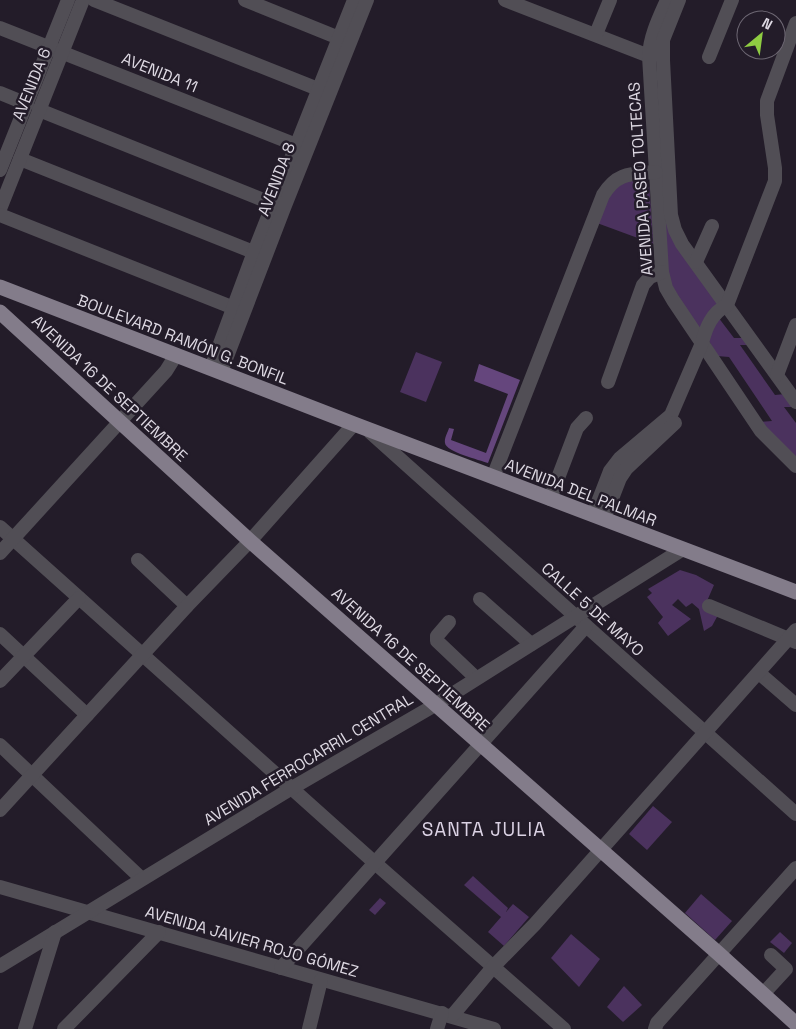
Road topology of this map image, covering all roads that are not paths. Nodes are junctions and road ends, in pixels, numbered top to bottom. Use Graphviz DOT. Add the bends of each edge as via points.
graph roads {
  1 [pos="68,0"];
  2 [pos="83,0"];
  3 [pos="94,0"];
  4 [pos="245,0"];
  5 [pos="354,0"];
  6 [pos="366,0"];
  7 [pos="505,0"];
  8 [pos="610,0"];
  9 [pos="667,0"];
  10 [pos="679,0"];
  11 [pos="732,0"];
  12 [pos="796,24"];
  13 [pos="0,28"];
  14 [pos="596,34"];
  15 [pos="338,38"];
  16 [pos="56,50"];
  17 [pos="649,56"];
  18 [pos="709,57"];
  19 [pos="318,89"];
  20 [pos="0,93"];
  21 [pos="658,102"];
  22 [pos="33,106"];
  23 [pos="302,147"];
  24 [pos="3,153"];
  25 [pos="20,158"];
  26 [pos="0,170"];
  27 [pos="656,172"];
  28 [pos="278,206"];
  29 [pos="0,209"];
  30 [pos="0,215"];
  31 [pos="712,226"];
  32 [pos="260,254"];
  33 [pos="696,262"];
  34 [pos="662,272"];
  35 [pos="0,287"];
  36 [pos="727,305"];
  37 [pos="234,308"];
  38 [pos="2,317"];
  39 [pos="796,325"];
  40 [pos="705,348"];
  41 [pos="176,355"];
  42 [pos="216,370"];
  43 [pos="777,375"];
  44 [pos="608,382"];
  45 [pos="796,402"];
  46 [pos="586,418"];
  47 [pos="120,422"];
  48 [pos="361,427"];
  49 [pos="796,466"];
  50 [pos="493,477"];
  51 [pos="550,498"];
  52 [pos="598,517"];
  53 [pos="0,527"];
  54 [pos="13,539"];
  55 [pos="250,541"];
  56 [pos="684,549"];
  57 [pos="0,553"];
  58 [pos="138,560"];
  59 [pos="796,592"];
  60 [pos="79,598"];
  61 [pos="480,599"];
  62 [pos="187,606"];
  63 [pos="709,606"];
  64 [pos="575,617"];
  65 [pos="449,622"];
  66 [pos="586,626"];
  67 [pos="0,634"];
  68 [pos="794,637"];
  69 [pos="531,644"];
  70 [pos="143,654"];
  71 [pos="24,656"];
  72 [pos="759,672"];
  73 [pos="476,678"];
  74 [pos="0,682"];
  75 [pos="435,705"];
  76 [pos="796,705"];
  77 [pos="87,715"];
  78 [pos="705,732"];
  79 [pos="480,744"];
  80 [pos="0,745"];
  81 [pos="32,775"];
  82 [pos="292,788"];
  83 [pos="0,810"];
  84 [pos="796,814"];
  85 [pos="601,849"];
  86 [pos="375,863"];
  87 [pos="796,868"];
  88 [pos="142,879"];
  89 [pos="0,887"];
  90 [pos="89,912"];
  91 [pos="56,932"];
  92 [pos="159,932"];
  93 [pos="720,954"];
  94 [pos="771,955"];
  95 [pos="0,966"];
  96 [pos="493,967"];
  97 [pos="281,968"];
  98 [pos="321,980"];
  99 [pos="763,994"];
  100 [pos="447,1015"];
  101 [pos="796,1024"];
  102 [pos="656,1026"];
  103 [pos="73,1027"];
  104 [pos="25,1029"];
  105 [pos="310,1029"];
  106 [pos="437,1029"];
  107 [pos="494,1029"];
  108 [pos="564,1029"];
  109 [pos="642,1029"];
  1 -- 16 [label="street, AVENIDA 6"];
  2 -- 16 [label="street, AVENIDA 6"];
  3 -- 19 [label="street"];
  4 -- 15 [label="street"];
  5 -- 15 [label="street, AVENIDA 8"];
  6 -- 23 [label="street, AVENIDA 8"];
  7 -- 14 [label="street"];
  8 -- 14 [label="street"];
  9 -- 17 [label="street, AVENIDA PASEO TOLTECAS" via="654,30"];
  10 -- 21 [label="street, AVENIDA PASEO TOLTECAS" via="663,40"];
  11 -- 18 [label="street"];
  12 -- 36 [label="street" via="767,101 775,181"];
  13 -- 16 [label="street, AVENIDA 11"];
  14 -- 17 [label="street"];
  15 -- 19 [label="street, AVENIDA 8"];
  16 -- 22 [label="street, AVENIDA 6"];
  16 -- 23 [label="street, AVENIDA 11"];
  17 -- 21 [label="street, AVENIDA PASEO TOLTECAS"];
  19 -- 23 [label="street, AVENIDA 8"];
  20 -- 22 [label="street"];
  21 -- 27 [label="street, AVENIDA PASEO TOLTECAS"];
  21 -- 33 [label="street, AVENIDA PASEO TOLTECAS" via="671,214 682,244"];
  22 -- 24 [label="street, AVENIDA 6"];
  22 -- 25 [label="street, AVENIDA 6"];
  22 -- 28 [label="street"];
  23 -- 28 [label="street, AVENIDA 8"];
  24 -- 26 [label="street, AVENIDA 6"];
  25 -- 29 [label="street, AVENIDA 6"];
  25 -- 32 [label="street"];
  27 -- 34 [label="street, AVENIDA PASEO TOLTECAS"];
  27 -- 50 [label="street" via="624,175 603,195"];
  28 -- 32 [label="street, AVENIDA 8"];
  30 -- 37 [label="street"];
  31 -- 33 [label="street"];
  32 -- 37 [label="street, AVENIDA 8"];
  32 -- 42 [label="street, AVENIDA 8"];
  33 -- 36 [label="street, AVENIDA PASEO TOLTECAS"];
  34 -- 40 [label="street, AVENIDA PASEO TOLTECAS" via="666,288"];
  34 -- 44 [label="street" via="650,277 643,285"];
  35 -- 41 [label="main road, BOULEVARD RAMÓN G. BONFIL"];
  36 -- 40 [label="street" via="710,320 704,333"];
  36 -- 43 [label="street, AVENIDA PASEO TOLTECAS"];
  37 -- 42 [label="street, AVENIDA 8"];
  38 -- 47 [label="main road, AVENIDA 16 DE SEPTIEMBRE"];
  39 -- 43 [label="street"];
  40 -- 49 [label="street, AVENIDA PASEO TOLTECAS" via="761,431"];
  40 -- 52 [label="street" via="671,415 620,458 610,472"];
  41 -- 42 [label="main road, BOULEVARD RAMÓN G. BONFIL"];
  41 -- 47 [label="street" via="166,371"];
  42 -- 48 [label="main road, BOULEVARD RAMÓN G. BONFIL"];
  43 -- 45 [label="street, AVENIDA PASEO TOLTECAS"];
  46 -- 51 [label="street" via="577,428"];
  47 -- 54 [label="street"];
  47 -- 55 [label="main road, AVENIDA 16 DE SEPTIEMBRE"];
  48 -- 50 [label="main road, AVENIDA DEL PALMAR"];
  48 -- 55 [label="street"];
  48 -- 64 [label="street, CALLE 5 DE MAYO"];
  50 -- 51 [label="main road, AVENIDA DEL PALMAR"];
  51 -- 52 [label="main road, AVENIDA DEL PALMAR"];
  52 -- 56 [label="main road, AVENIDA DEL PALMAR"];
  53 -- 54 [label="street"];
  54 -- 57 [label="street"];
  54 -- 60 [label="street"];
  55 -- 62 [label="street"];
  55 -- 75 [label="main road, AVENIDA 16 DE SEPTIEMBRE"];
  56 -- 59 [label="main road, AVENIDA DEL PALMAR"];
  56 -- 64 [label="street, AVENIDA FERROCARRIL CENTRAL"];
  58 -- 62 [label="street"];
  60 -- 70 [label="street"];
  60 -- 71 [label="street"];
  61 -- 69 [label="street"];
  62 -- 70 [label="street"];
  63 -- 68 [label="street"];
  64 -- 66 [label="street, CALLE 5 DE MAYO"];
  64 -- 69 [label="street, AVENIDA FERROCARRIL CENTRAL"];
  65 -- 73 [label="street" via="437,641"];
  66 -- 78 [label="street, CALLE 5 DE MAYO"];
  66 -- 79 [label="street"];
  67 -- 71 [label="street"];
  68 -- 72 [label="street"];
  69 -- 73 [label="street, AVENIDA FERROCARRIL CENTRAL"];
  70 -- 77 [label="street"];
  70 -- 82 [label="street"];
  71 -- 74 [label="street"];
  71 -- 77 [label="street"];
  72 -- 76 [label="street"];
  72 -- 78 [label="street"];
  73 -- 75 [label="street, AVENIDA FERROCARRIL CENTRAL"];
  75 -- 79 [label="main road, AVENIDA 16 DE SEPTIEMBRE"];
  75 -- 82 [label="street, AVENIDA FERROCARRIL CENTRAL"];
  77 -- 81 [label="street"];
  78 -- 84 [label="street, CALLE 5 DE MAYO"];
  78 -- 85 [label="street"];
  79 -- 85 [label="main road, AVENIDA 16 DE SEPTIEMBRE"];
  79 -- 86 [label="street"];
  80 -- 81 [label="street"];
  81 -- 83 [label="street"];
  81 -- 88 [label="street"];
  82 -- 86 [label="street"];
  82 -- 88 [label="street, AVENIDA FERROCARRIL CENTRAL"];
  85 -- 93 [label="main road, AVENIDA 16 DE SEPTIEMBRE"];
  85 -- 96 [label="street"];
  86 -- 96 [label="street"];
  86 -- 97 [label="street"];
  87 -- 93 [label="street"];
  88 -- 90 [label="street, AVENIDA FERROCARRIL CENTRAL"];
  89 -- 90 [label="street, AVENIDA JAVIER ROJO GÓMEZ"];
  90 -- 91 [label="street, AVENIDA FERROCARRIL CENTRAL"];
  90 -- 92 [label="street, AVENIDA JAVIER ROJO GÓMEZ"];
  91 -- 95 [label="street, AVENIDA FERROCARRIL CENTRAL"];
  91 -- 104 [label="street"];
  92 -- 97 [label="street, AVENIDA JAVIER ROJO GÓMEZ"];
  92 -- 103 [label="street"];
  93 -- 99 [label="main road, AVENIDA 16 DE SEPTIEMBRE"];
  93 -- 102 [label="street"];
  94 -- 99 [label="street" via="786,969"];
  96 -- 100 [label="street"];
  96 -- 108 [label="street"];
  97 -- 98 [label="street, AVENIDA JAVIER ROJO GÓMEZ"];
  98 -- 100 [label="street, AVENIDA JAVIER ROJO GÓMEZ"];
  98 -- 105 [label="street"];
  99 -- 101 [label="main road, AVENIDA 16 DE SEPTIEMBRE"];
  100 -- 106 [label="street"];
  100 -- 107 [label="street, AVENIDA JAVIER ROJO GÓMEZ"];
  102 -- 109 [label="street"];
}
